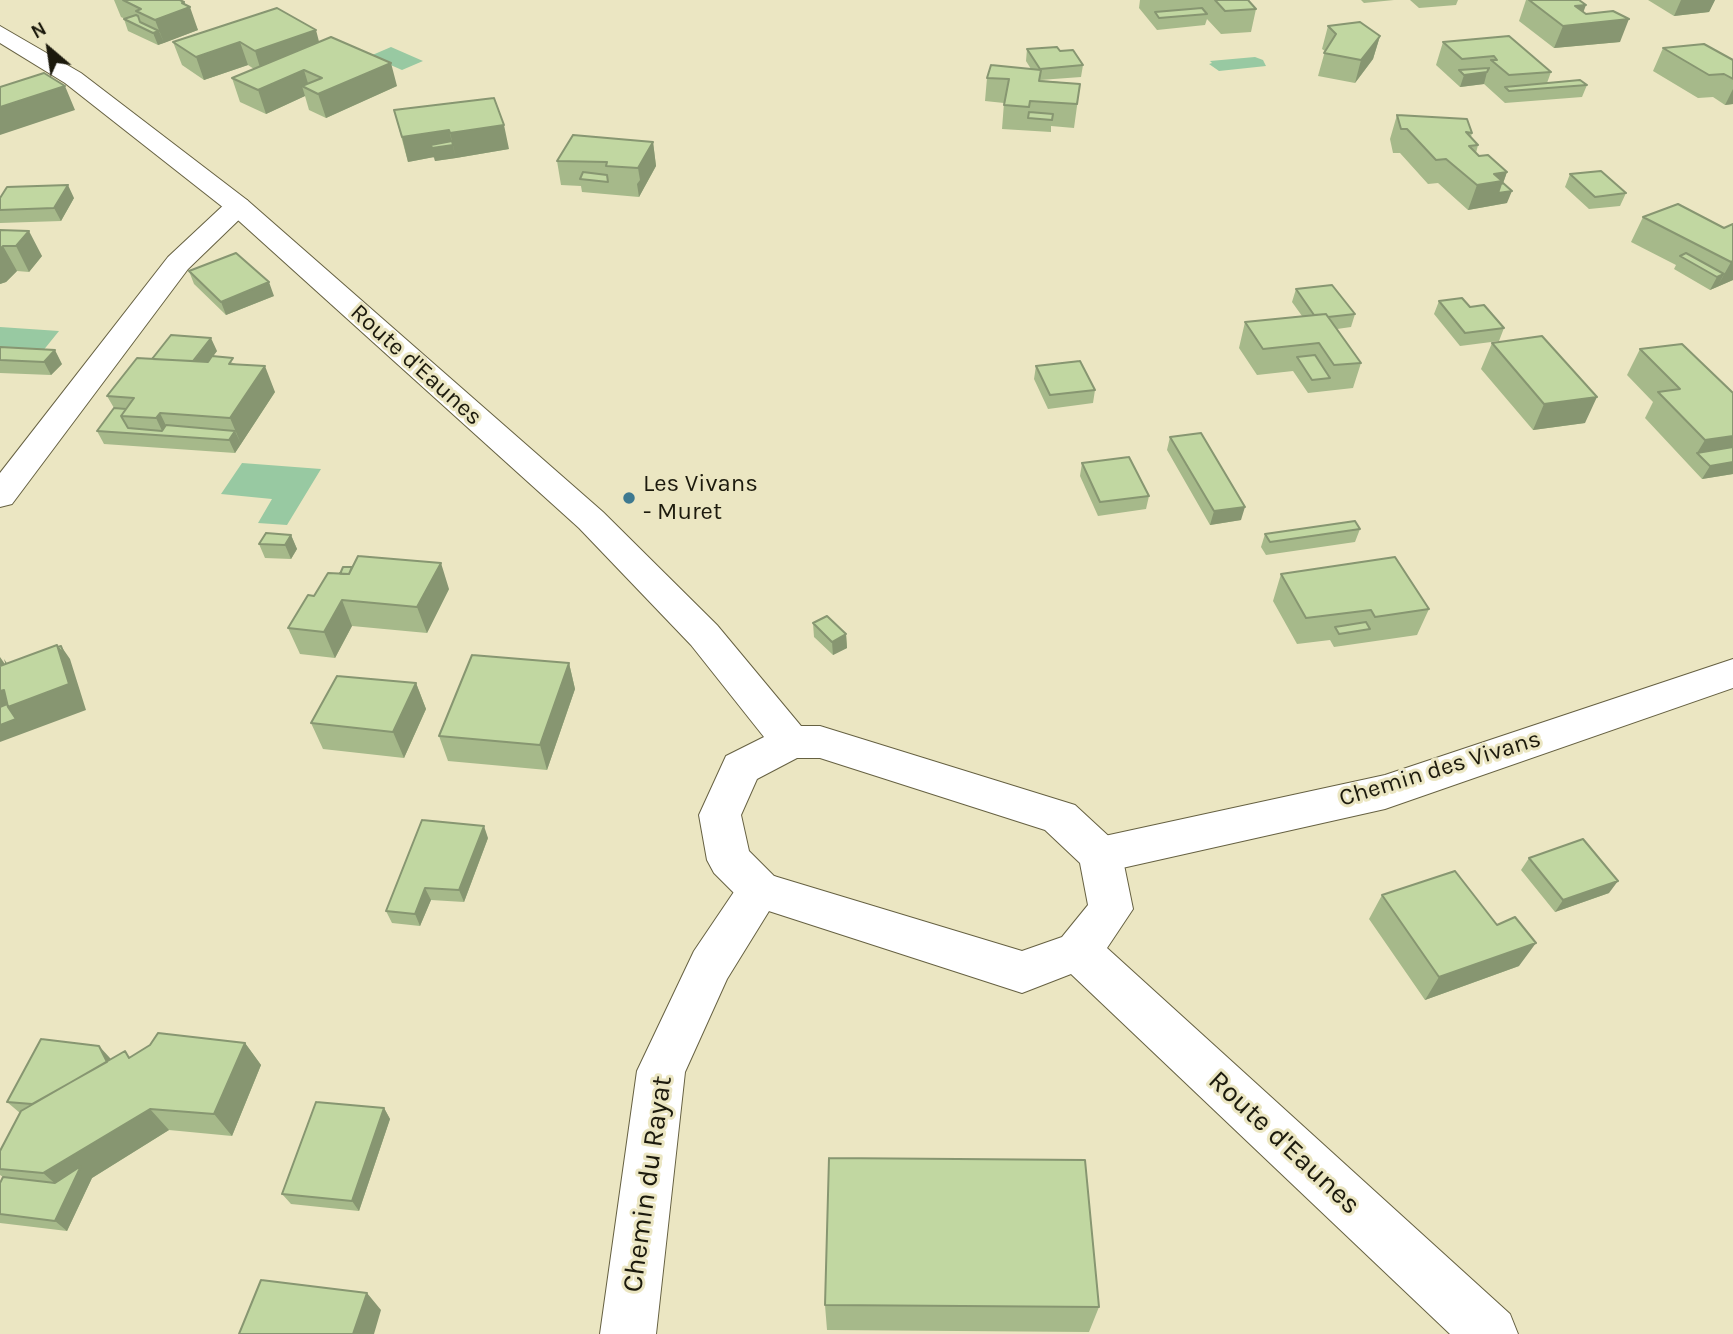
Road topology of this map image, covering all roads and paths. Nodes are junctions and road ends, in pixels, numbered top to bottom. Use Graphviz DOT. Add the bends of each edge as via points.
graph roads {
  1 [pos="0,33"];
  2 [pos="238,206"];
  3 [pos="0,496"];
  4 [pos="1733,673"];
  5 [pos="791,743"];
  6 [pos="1100,855"];
  7 [pos="760,890"];
  8 [pos="1078,951"];
  9 [pos="628,1334"];
  10 [pos="1490,1334"];
  1 -- 2 [label="main road, Route d'Eaunes" via="73,78"];
  2 -- 3 [label="main road" via="178,263"];
  2 -- 5 [label="main road, Route d'Eaunes" via="591,520 704,635"];
  4 -- 6 [label="main road, Chemin des Vivans" via="1385,792"];
  5 -- 6 [label="main road" via="820,742 1060,817"];
  5 -- 7 [label="main road" via="741,768 720,815 729,860"];
  6 -- 8 [label="main road" via="1111,909"];
  7 -- 8 [label="main road" via="1022,972"];
  7 -- 9 [label="main road, Chemin du Rayat" via="710,966 661,1071"];
  8 -- 10 [label="main road, Route d'Eaunes"];
}
